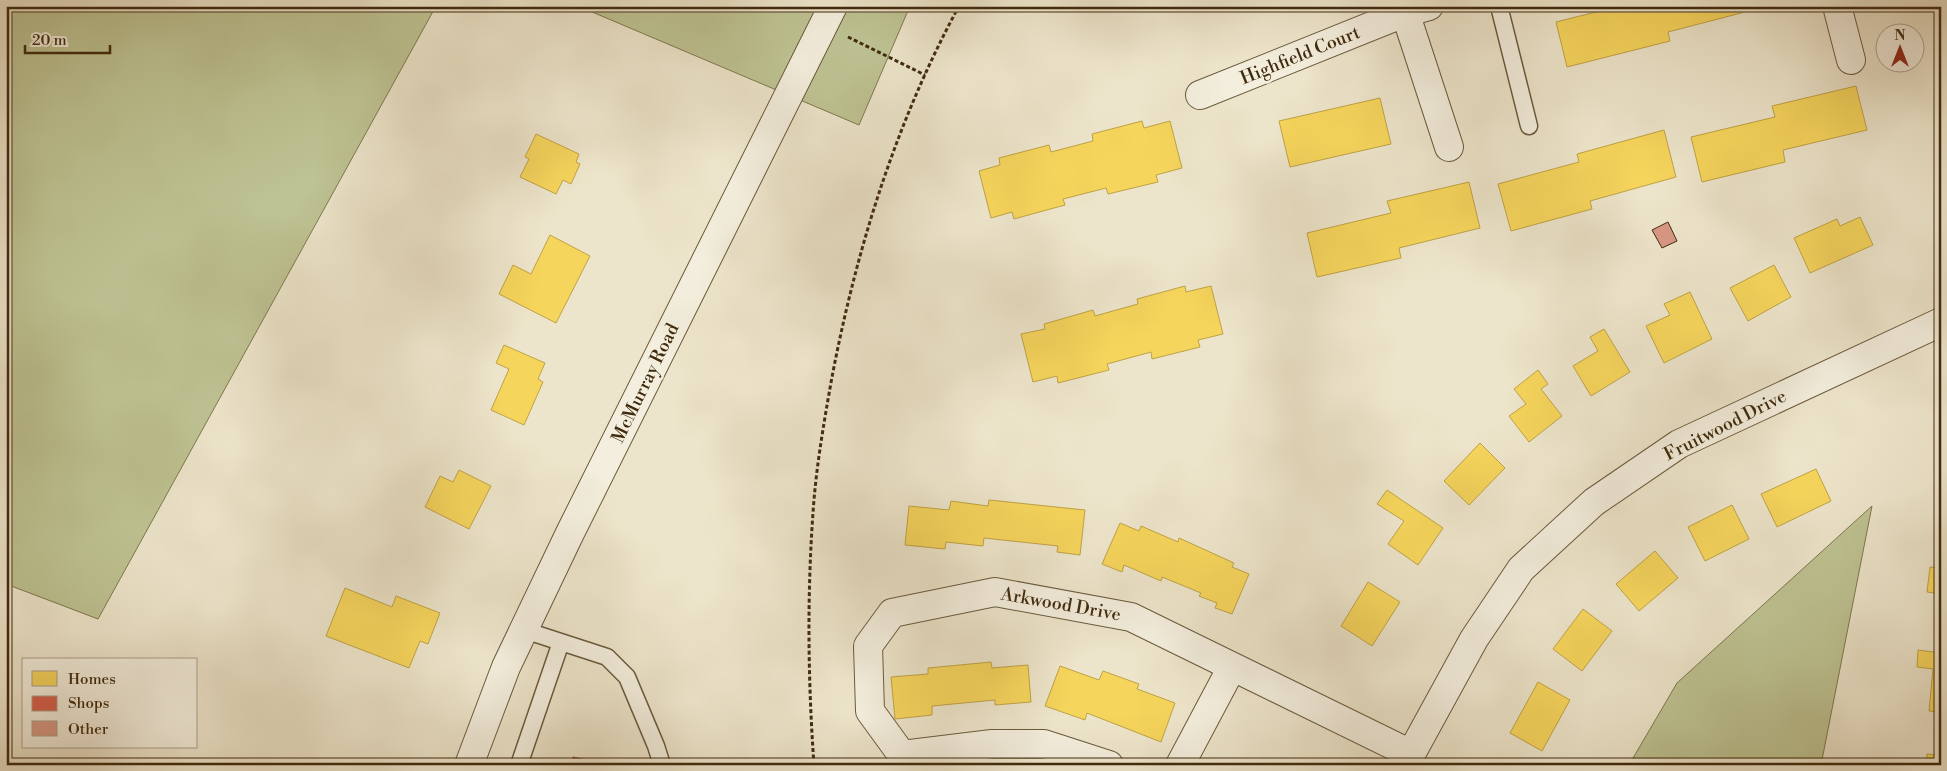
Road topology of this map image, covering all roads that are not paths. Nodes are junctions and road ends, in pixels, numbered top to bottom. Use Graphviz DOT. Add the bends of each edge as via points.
graph roads {
  1 [pos="1499,6"];
  2 [pos="1837,6"];
  3 [pos="1412,8"];
  4 [pos="828,16"];
  5 [pos="1851,60"];
  6 [pos="1200,95"];
  7 [pos="1529,126"];
  8 [pos="1449,147"];
  9 [pos="1941,322"];
  10 [pos="524,630"];
  11 [pos="562,642"];
  12 [pos="1232,667"];
  13 [pos="993,755"];
  14 [pos="1409,759"];
  15 [pos="469,765"];
  16 [pos="519,765"];
  17 [pos="662,765"];
  18 [pos="1109,765"];
  19 [pos="1180,765"];
  1 -- 7 [label="lane"];
  2 -- 5 [label="street"];
  3 -- 6 [label="street, Highfield Court"];
  3 -- 8 [label="street"];
  4 -- 10 [label="street, McMurray Road"];
  9 -- 14 [label="street, Fruitwood Drive" via="1679,444 1594,502 1521,569 1474,639"];
  10 -- 11 [label="lane"];
  10 -- 15 [label="street, McMurray Road"];
  11 -- 16 [label="lane"];
  11 -- 17 [label="lane" via="606,657 626,677"];
  12 -- 13 [label="street, Arkwood Drive" via="1132,617 995,592 892,613 868,646 870,711 902,755"];
  12 -- 14 [label="street, Arkwood Drive"];
  12 -- 19 [label="street"];
  13 -- 18 [label="street, Arkwood Drive" via="1044,744"];
}
